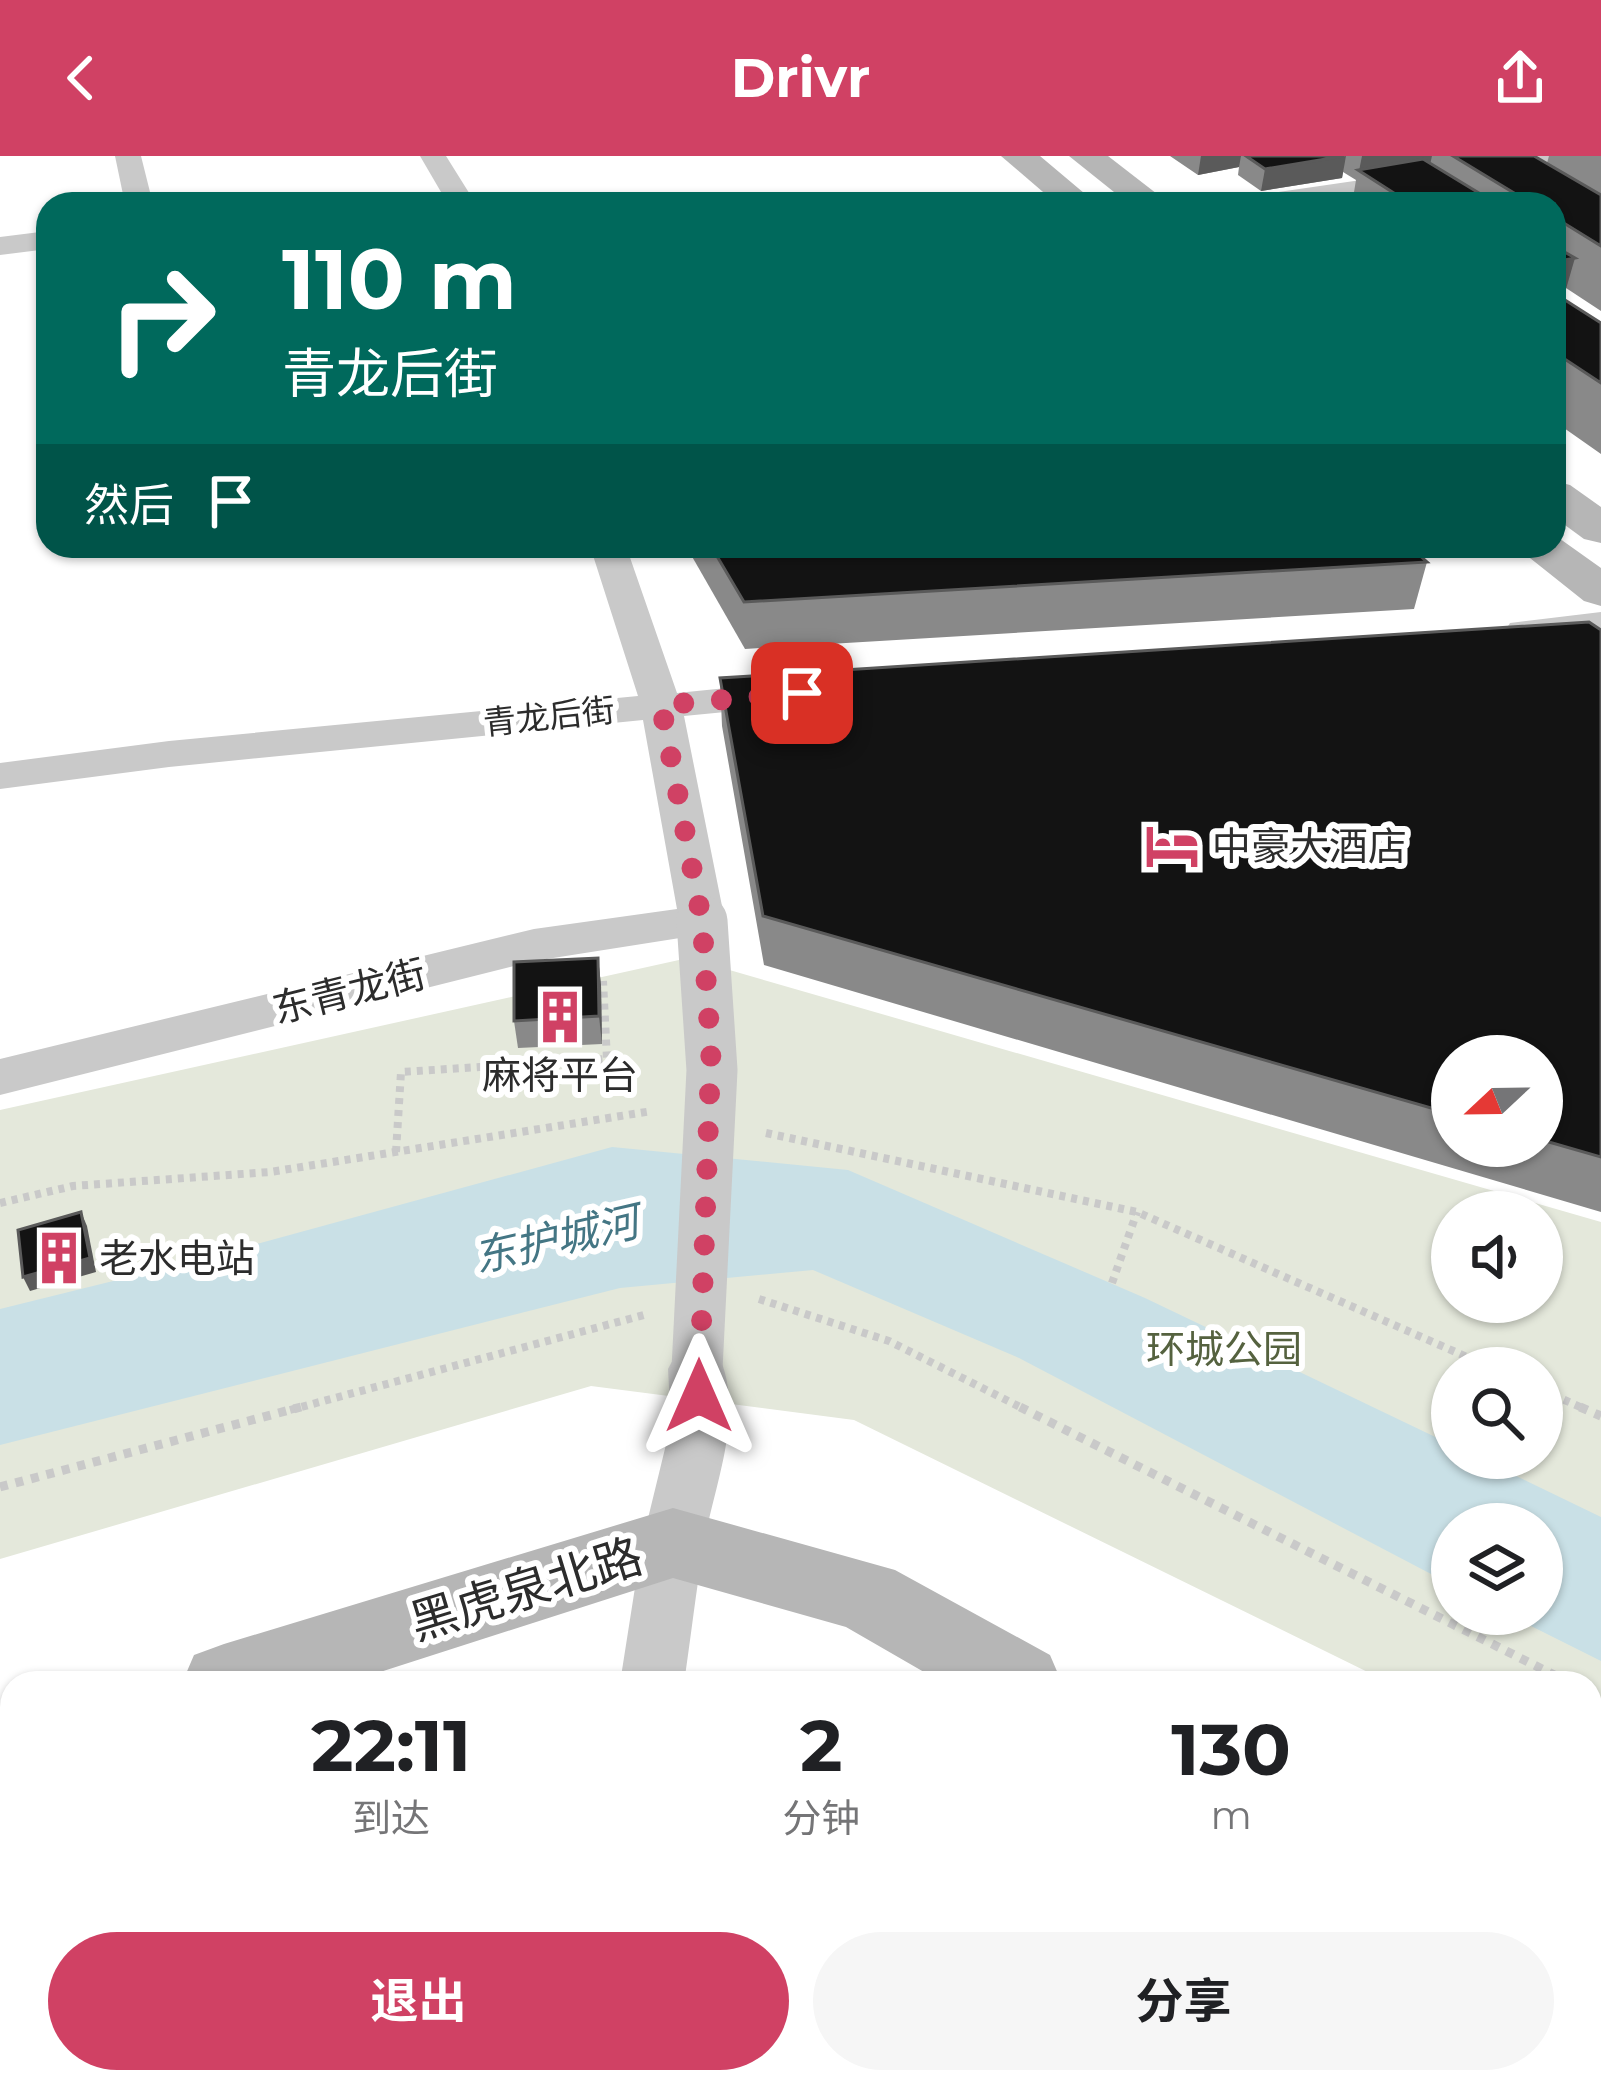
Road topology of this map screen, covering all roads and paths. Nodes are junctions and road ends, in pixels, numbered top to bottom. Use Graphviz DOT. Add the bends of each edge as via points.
graph roads {
  1 [pos="128,156"];
  2 [pos="433,156"];
  3 [pos="1018,156"];
  4 [pos="1086,156"];
  5 [pos="1582,156"];
  6 [pos="136,192"];
  7 [pos="455,192"];
  8 [pos="1063,192"];
  9 [pos="1135,192"];
  10 [pos="1334,192"];
  11 [pos="36,242"];
  12 [pos="0,246"];
  13 [pos="1566,504"];
  14 [pos="1601,529"];
  15 [pos="612,558"];
  16 [pos="1555,558"];
  17 [pos="1601,592"];
  18 [pos="1601,624"];
  19 [pos="1486,634"];
  20 [pos="826,691"];
  21 [pos="661,705"];
  22 [pos="0,776"];
  23 [pos="702,921"];
  24 [pos="602,935"];
  25 [pos="0,1077"];
  26 [pos="660,1110"];
  27 [pos="751,1130"];
  28 [pos="396,1152"];
  29 [pos="0,1203"];
  30 [pos="1137,1212"];
  31 [pos="1112,1283"];
  32 [pos="749,1296"];
  33 [pos="660,1312"];
  34 [pos="1444,1347"];
  35 [pos="1563,1399"];
  36 [pos="1601,1416"];
  37 [pos="0,1487"];
  38 [pos="674,1544"];
  39 [pos="263,1671"];
  40 [pos="654,1671"];
  41 [pos="1000,1671"];
  42 [pos="1546,1671"];
  1 -- 6 [label="street"];
  2 -- 7 [label="street"];
  3 -- 8 [label="main road"];
  4 -- 9 [label="main road"];
  5 -- 10 [label="street"];
  11 -- 12 [label="street"];
  13 -- 14 [label="main road"];
  15 -- 21 [label="street"];
  16 -- 17 [label="main road"];
  18 -- 19 [label="street"];
  20 -- 21 [label="street, 青龙后街"];
  21 -- 22 [label="street, 青龙后街"];
  21 -- 23 [label="street"];
  23 -- 24 [label="street, 东青龙街"];
  23 -- 38 [label="street, bridge" via="712,1070 700,1424"];
  24 -- 25 [label="street, 东青龙街"];
  24 -- 28 [label="path" via="607,1059 401,1072"];
  26 -- 28 [label="path"];
  27 -- 30 [label="path"];
  28 -- 29 [label="path" via="270,1172 74,1186"];
  30 -- 31 [label="path"];
  30 -- 34 [label="path"];
  32 -- 42 [label="path" via="889,1341"];
  33 -- 37 [label="path"];
  35 -- 36 [label="path"];
  38 -- 39 [label="main road, 黑虎泉北路"];
  38 -- 40 [label="street"];
  38 -- 41 [label="main road, 黑虎泉北路" via="866,1596"];
}
